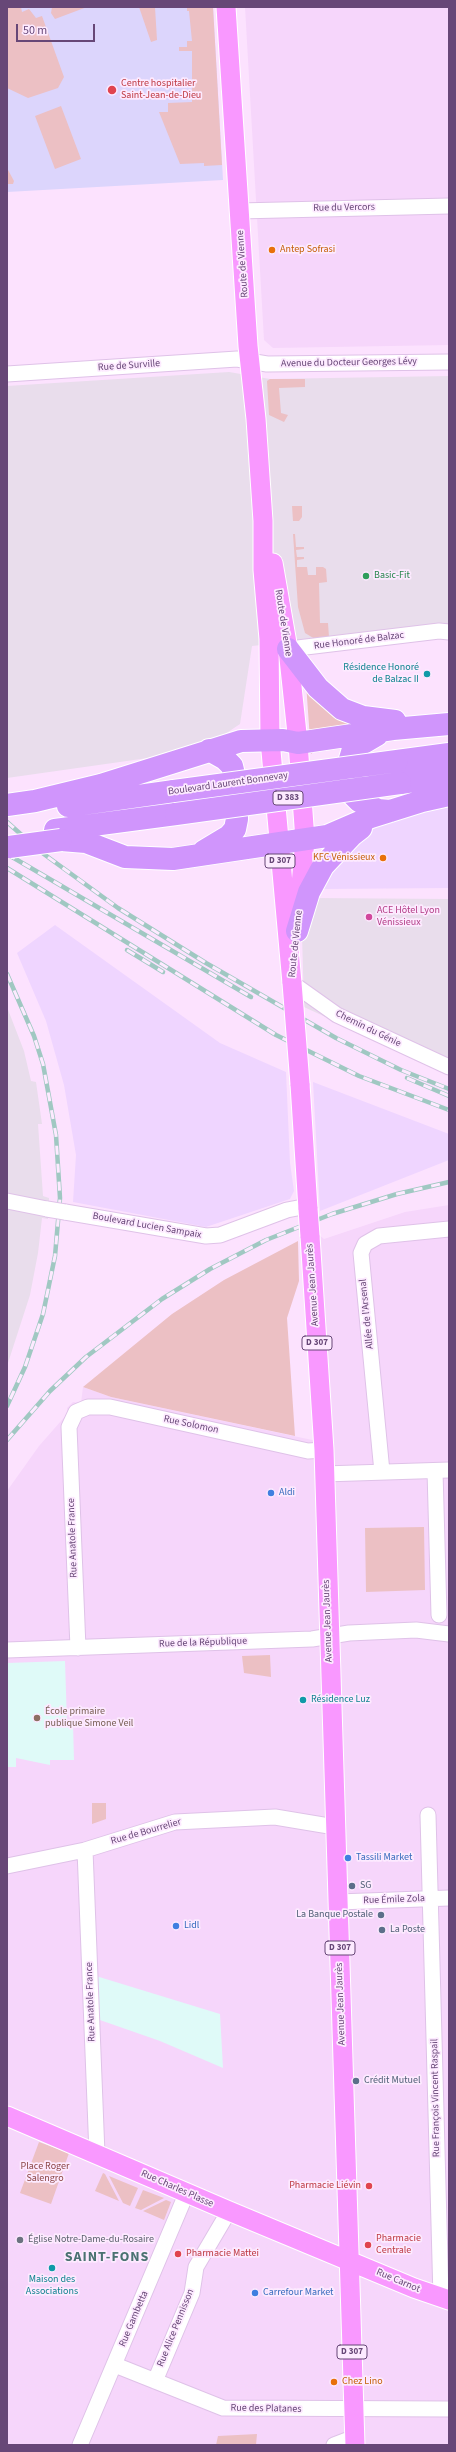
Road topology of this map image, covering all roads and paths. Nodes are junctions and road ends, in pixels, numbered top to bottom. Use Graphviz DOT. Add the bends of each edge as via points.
graph roads {
  1 [pos="226,7"];
  2 [pos="449,206"];
  3 [pos="239,211"];
  4 [pos="250,361"];
  5 [pos="449,362"];
  6 [pos="7,374"];
  7 [pos="449,632"];
  8 [pos="278,650"];
  9 [pos="445,725"];
  10 [pos="393,729"];
  11 [pos="270,740"];
  12 [pos="298,743"];
  13 [pos="208,750"];
  14 [pos="449,754"];
  15 [pos="449,776"];
  16 [pos="449,795"];
  17 [pos="449,799"];
  18 [pos="422,800"];
  19 [pos="15,808"];
  20 [pos="390,811"];
  21 [pos="56,835"];
  22 [pos="7,836"];
  23 [pos="305,840"];
  24 [pos="279,844"];
  25 [pos="7,846"];
  26 [pos="196,856"];
  27 [pos="297,931"];
  28 [pos="292,983"];
  29 [pos="449,1068"];
  30 [pos="7,1201"];
  31 [pos="308,1208"];
  32 [pos="449,1229"];
  33 [pos="69,1427"];
  34 [pos="324,1450"];
  35 [pos="442,1470"];
  36 [pos="382,1472"];
  37 [pos="324,1474"];
  38 [pos="439,1615"];
  39 [pos="449,1634"];
  40 [pos="329,1636"];
  41 [pos="78,1648"];
  42 [pos="7,1650"];
  43 [pos="428,1815"];
  44 [pos="335,1827"];
  45 [pos="86,1850"];
  46 [pos="7,1866"];
  47 [pos="449,1898"];
  48 [pos="430,1899"];
  49 [pos="338,1902"];
  50 [pos="7,2116"];
  51 [pos="97,2154"];
  52 [pos="187,2192"];
  53 [pos="229,2211"];
  54 [pos="348,2259"];
  55 [pos="445,2299"];
  56 [pos="115,2365"];
  57 [pos="155,2381"];
  58 [pos="354,2410"];
  59 [pos="449,2410"];
  60 [pos="355,2441"];
  61 [pos="80,2445"];
  62 [pos="334,2445"];
  1 -- 3 [label="main road, Route de Vienne"];
  2 -- 3 [label="street, Rue du Vercors"];
  3 -- 4 [label="main road, Route de Vienne"];
  4 -- 5 [label="street, Avenue du Docteur Georges Lévy" via="267,364"];
  4 -- 6 [label="street, Rue de Surville" via="237,359"];
  4 -- 8 [label="main road, Route de Vienne" via="263,520 276,576"];
  7 -- 8 [label="street, Rue Honoré de Balzac" via="439,631"];
  8 -- 9 [label="highway" via="342,708 363,717 381,720"];
  8 -- 11 [label="main road, Route de Vienne"];
  8 -- 12 [label="main road, Route de Vienne"];
  9 -- 10 [label="highway"];
  10 -- 12 [label="highway"];
  10 -- 20 [label="highway" via="358,744 350,756 347,769 353,795 365,805"];
  11 -- 12 [label="highway"];
  11 -- 13 [label="highway" via="241,741"];
  11 -- 24 [label="main road, Route de Vienne / D 307"];
  12 -- 23 [label="main road, Route de Vienne / D 307"];
  13 -- 19 [label="highway" via="100,785"];
  13 -- 26 [label="highway" via="232,766 237,787 237,819 235,829 229,836"];
  14 -- 19 [label="highway, Boulevard Laurent Bonnevay / D 383, bridge" via="174,791"];
  15 -- 21 [label="highway, D 383, bridge" via="176,814"];
  16 -- 18 [label="highway"];
  17 -- 18 [label="street"];
  18 -- 20 [label="highway"];
  20 -- 23 [label="highway" via="335,833"];
  20 -- 27 [label="highway" via="352,835 328,860 309,892"];
  21 -- 22 [label="highway, D 383"];
  21 -- 25 [label="highway, bridge"];
  21 -- 26 [label="highway" via="86,842 126,857 165,860"];
  23 -- 24 [label="highway"];
  23 -- 27 [label="main road, Route de Vienne / D 307"];
  24 -- 26 [label="highway"];
  24 -- 28 [label="main road, Route de Vienne / D 307"];
  27 -- 28 [label="main road, Route de Vienne / D 307"];
  28 -- 29 [label="street, Chemin du Génie" via="337,1015"];
  28 -- 31 [label="main road, Avenue Jean Jaurès / D 307, bridge"];
  30 -- 31 [label="street, Boulevard Lucien Sampaix, bridge" via="206,1236 220,1235 287,1210"];
  31 -- 34 [label="main road, Avenue Jean Jaurès / D 307, bridge"];
  32 -- 36 [label="street, Allée de l'Arsenal" via="379,1236 365,1244 361,1253"];
  33 -- 34 [label="street, Rue Solomon" via="72,1416 81,1408 110,1407 308,1451"];
  33 -- 41 [label="street, Rue Anatole France"];
  34 -- 37 [label="main road, Avenue Jean Jaurès / D 307"];
  35 -- 36 [label="street"];
  35 -- 38 [label="street"];
  36 -- 37 [label="street"];
  37 -- 40 [label="main road, Avenue Jean Jaurès / D 307"];
  39 -- 40 [label="street, Rue de la République" via="416,1630"];
  40 -- 41 [label="street, Rue de la République"];
  40 -- 44 [label="main road, Avenue Jean Jaurès / D 307"];
  41 -- 42 [label="street, Rue de la République"];
  43 -- 48 [label="street, Rue François Vincent Raspail"];
  44 -- 45 [label="street, Rue de Bourrelier" via="275,1817 175,1822"];
  44 -- 49 [label="main road, Avenue Jean Jaurès / D 307"];
  45 -- 46 [label="street, Rue de Bourrelier"];
  45 -- 51 [label="street, Rue Anatole France"];
  47 -- 48 [label="street, Rue Émile Zola"];
  48 -- 49 [label="street, Rue Émile Zola"];
  48 -- 55 [label="street, Rue François Vincent Raspail"];
  49 -- 54 [label="main road, Avenue Jean Jaurès / D 307"];
  50 -- 51 [label="main road, Rue Charles Plasse"];
  51 -- 52 [label="main road, Rue Charles Plasse"];
  52 -- 53 [label="main road, Rue Charles Plasse"];
  52 -- 56 [label="street, Rue Gambetta"];
  53 -- 54 [label="main road, Rue Charles Plasse"];
  53 -- 57 [label="street, Rue Alice Pennisson" via="196,2268 192,2293"];
  54 -- 55 [label="main road, Rue Carnot"];
  54 -- 58 [label="main road, D 307"];
  56 -- 57 [label="street, Rue des Platanes"];
  56 -- 61 [label="street, Rue Gambetta"];
  57 -- 58 [label="street, Rue des Platanes" via="223,2408"];
  58 -- 59 [label="street, Rue des Platanes"];
  58 -- 60 [label="main road, D 307"];
  60 -- 62 [label="street"];
}
